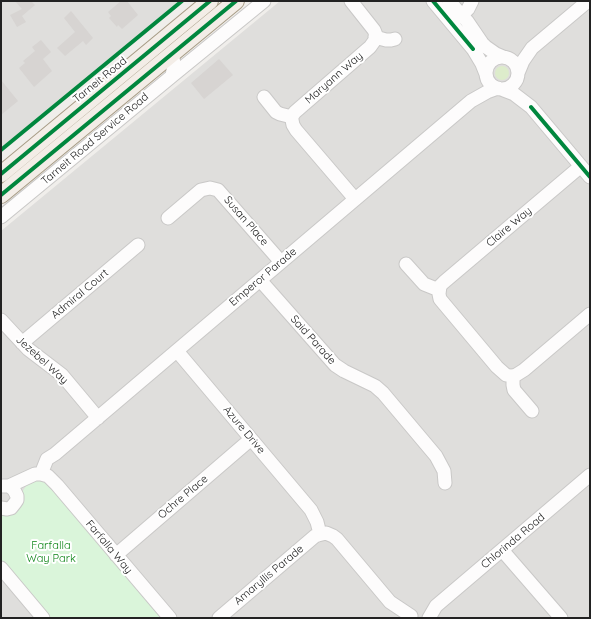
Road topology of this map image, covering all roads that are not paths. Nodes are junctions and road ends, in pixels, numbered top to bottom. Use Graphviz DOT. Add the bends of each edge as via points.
graph roads {
  1 [pos="210,1"];
  2 [pos="236,1"];
  3 [pos="264,1"];
  4 [pos="351,1"];
  5 [pos="433,1"];
  6 [pos="449,1"];
  7 [pos="467,1"];
  8 [pos="472,1"];
  9 [pos="588,3"];
  10 [pos="460,13"];
  11 [pos="450,22"];
  12 [pos="375,37"];
  13 [pos="395,39"];
  14 [pos="532,48"];
  15 [pos="170,54"];
  16 [pos="505,57"];
  17 [pos="518,74"];
  18 [pos="172,76"];
  19 [pos="486,76"];
  20 [pos="500,89"];
  21 [pos="264,97"];
  22 [pos="471,101"];
  23 [pos="531,106"];
  24 [pos="72,115"];
  25 [pos="292,117"];
  26 [pos="581,166"];
  27 [pos="2,172"];
  28 [pos="590,177"];
  29 [pos="14,184"];
  30 [pos="1,195"];
  31 [pos="355,199"];
  32 [pos="1,217"];
  33 [pos="168,218"];
  34 [pos="138,245"];
  35 [pos="281,262"];
  36 [pos="406,264"];
  37 [pos="260,280"];
  38 [pos="439,290"];
  39 [pos="590,314"];
  40 [pos="1,320"];
  41 [pos="22,343"];
  42 [pos="177,351"];
  43 [pos="512,376"];
  44 [pos="532,411"];
  45 [pos="98,418"];
  46 [pos="251,439"];
  47 [pos="590,475"];
  48 [pos="39,476"];
  49 [pos="445,483"];
  50 [pos="4,484"];
  51 [pos="16,500"];
  52 [pos="2,509"];
  53 [pos="323,534"];
  54 [pos="502,550"];
  55 [pos="116,555"];
  56 [pos="1,568"];
  57 [pos="390,602"];
  58 [pos="436,606"];
  59 [pos="412,617"];
  60 [pos="42,618"];
  61 [pos="170,618"];
  62 [pos="219,618"];
  63 [pos="397,618"];
  64 [pos="429,618"];
  65 [pos="561,618"];
  1 -- 24 [label="main road, Tarneit Road"];
  2 -- 15 [label="main road"];
  3 -- 18 [label="street"];
  4 -- 12 [label="street" via="374,30"];
  5 -- 11 [label="street"];
  6 -- 10 [label="street"];
  7 -- 10 [label="street"];
  8 -- 10 [label="street" via="468,9"];
  9 -- 14 [label="street"];
  10 -- 11 [label="street"];
  10 -- 16 [label="street" via="486,47"];
  11 -- 19 [label="street" via="477,54"];
  12 -- 13 [label="street"];
  12 -- 25 [label="street, Maryann Way" via="370,47 299,108"];
  14 -- 16 [label="street"];
  14 -- 17 [label="street"];
  15 -- 18 [label="street" via="174,64"];
  15 -- 24 [label="main road" via="164,51 156,53 102,98"];
  15 -- 29 [label="main road"];
  16 -- 17 [label="street" via="514,61"];
  16 -- 19 [label="street" via="490,61"];
  17 -- 20 [label="street" via="510,87"];
  17 -- 23 [label="street"];
  18 -- 32 [label="street, Tarneit Road Service Road"];
  19 -- 20 [label="street" via="491,84"];
  19 -- 22 [label="street, Emperor Parade"];
  20 -- 22 [label="street, Emperor Parade"];
  20 -- 23 [label="street" via="514,94"];
  21 -- 25 [label="street" via="276,112"];
  22 -- 31 [label="street, Emperor Parade"];
  23 -- 26 [label="street"];
  24 -- 27 [label="main road, Tarneit Road"];
  25 -- 31 [label="street" via="296,130"];
  26 -- 28 [label="street"];
  26 -- 38 [label="street, Claire Way" via="444,282"];
  27 -- 29 [label="street"];
  29 -- 30 [label="main road"];
  31 -- 35 [label="street, Emperor Parade"];
  33 -- 35 [label="street, Susan Place" via="202,190 218,190"];
  34 -- 41 [label="street, Admiral Court"];
  35 -- 37 [label="street, Emperor Parade"];
  36 -- 38 [label="street" via="424,284"];
  37 -- 42 [label="street, Emperor Parade"];
  37 -- 49 [label="street, Said Parade" via="335,365 375,386 383,393 436,456 444,471"];
  38 -- 43 [label="street" via="440,299 497,367 506,375"];
  39 -- 43 [label="street" via="524,370"];
  40 -- 41 [label="street, Jezebel Way"];
  41 -- 45 [label="street, Jezebel Way" via="62,375"];
  42 -- 45 [label="street, Emperor Parade"];
  42 -- 46 [label="street, Azure Drive"];
  43 -- 44 [label="street" via="514,390"];
  45 -- 48 [label="street, Emperor Parade" via="55,454 51,463"];
  46 -- 53 [label="street, Azure Drive" via="311,510"];
  46 -- 55 [label="street, Ochre Place"];
  47 -- 54 [label="street, Chlorinda Road"];
  48 -- 50 [label="street"];
  48 -- 51 [label="street, Emperor Parade" via="21,488"];
  48 -- 55 [label="street, Farfalla Way" via="57,485"];
  50 -- 51 [label="street" via="14,490"];
  51 -- 52 [label="street" via="10,508"];
  53 -- 57 [label="street" via="337,539"];
  53 -- 62 [label="street, Amaryllis Parade" via="315,536"];
  54 -- 58 [label="street, Chlorinda Road"];
  54 -- 65 [label="street"];
  55 -- 61 [label="street, Farfalla Way"];
  56 -- 60 [label="street"];
  57 -- 59 [label="street"];
  57 -- 63 [label="street"];
  58 -- 59 [label="street, Chlorinda Road"];
  58 -- 64 [label="street, Chlorinda Road"];
}
